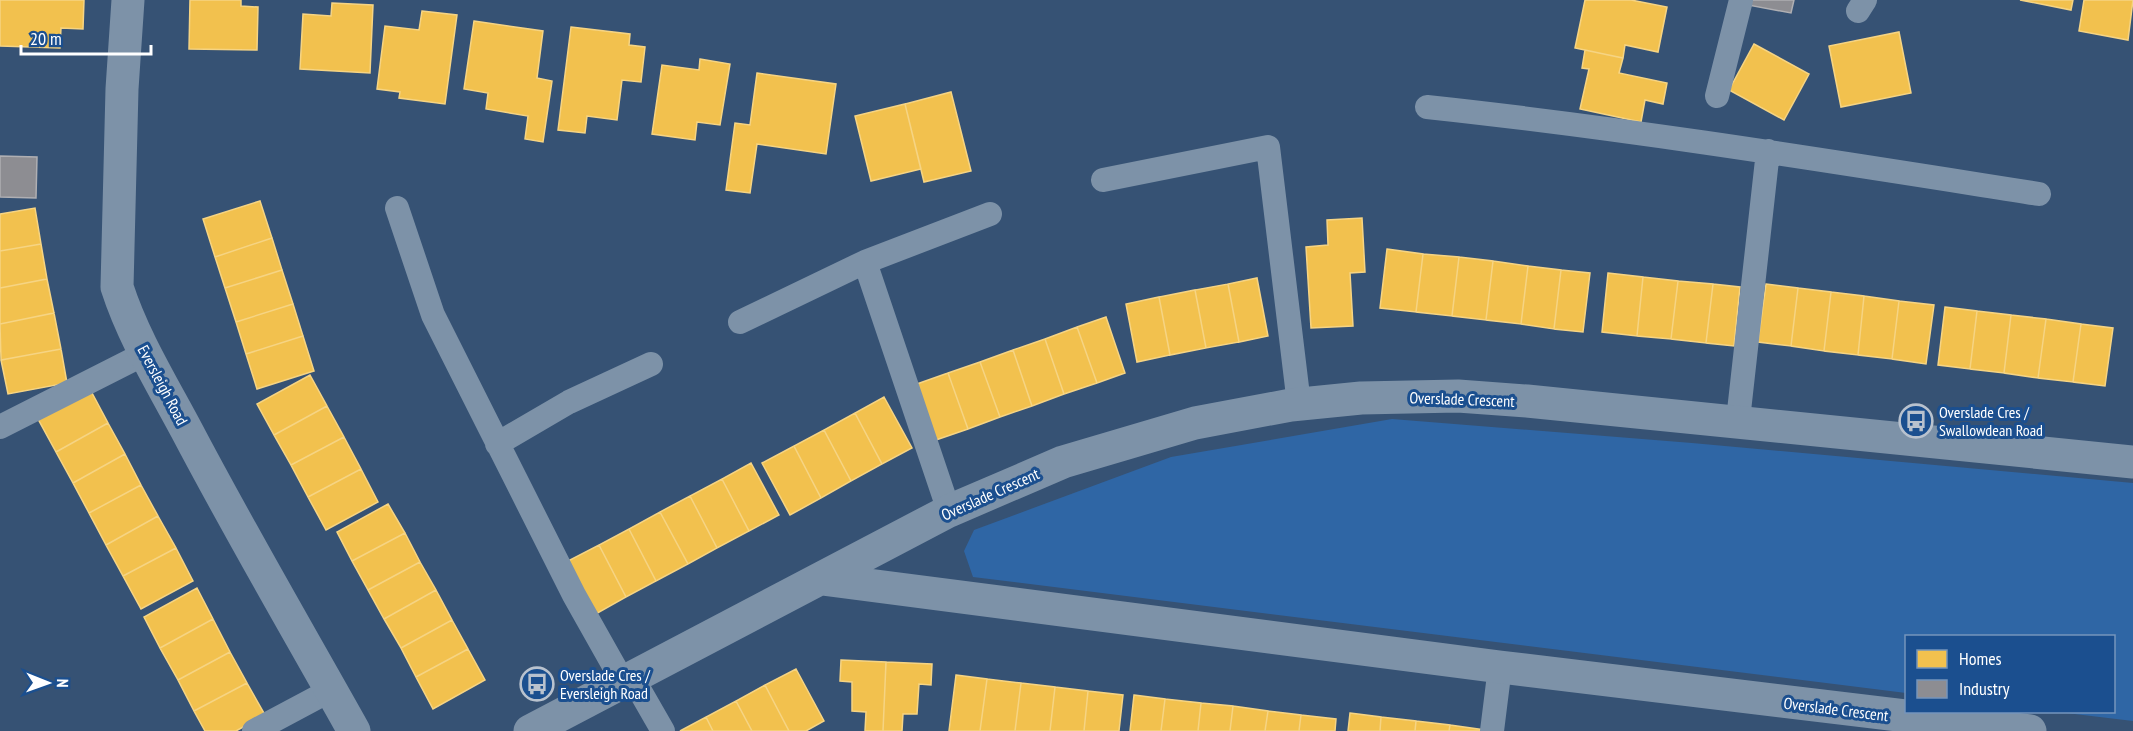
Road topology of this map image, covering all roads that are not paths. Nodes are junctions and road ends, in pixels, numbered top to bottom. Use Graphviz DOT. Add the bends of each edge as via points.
graph roads {
  1 [pos="128,0"];
  2 [pos="1741,0"];
  3 [pos="1717,96"];
  4 [pos="1427,107"];
  5 [pos="1768,151"];
  6 [pos="1103,180"];
  7 [pos="2039,194"];
  8 [pos="397,208"];
  9 [pos="990,214"];
  10 [pos="866,262"];
  11 [pos="740,322"];
  12 [pos="146,353"];
  13 [pos="651,364"];
  14 [pos="1299,404"];
  15 [pos="1738,420"];
  16 [pos="0,427"];
  17 [pos="497,444"];
  18 [pos="2133,462"];
  19 [pos="949,511"];
  20 [pos="822,579"];
  21 [pos="1500,667"];
  22 [pos="628,680"];
  23 [pos="331,690"];
  24 [pos="2015,730"];
  25 [pos="254,731"];
  26 [pos="354,731"];
  27 [pos="530,731"];
  28 [pos="663,731"];
  29 [pos="1492,731"];
  1 -- 12 [label="street, Eversleigh Road" via="117,287"];
  2 -- 3 [label="lane"];
  4 -- 5 [label="lane"];
  5 -- 7 [label="lane"];
  5 -- 15 [label="lane"];
  6 -- 14 [label="lane" via="1268,147"];
  8 -- 17 [label="lane" via="433,315"];
  9 -- 10 [label="lane"];
  10 -- 11 [label="lane"];
  10 -- 19 [label="lane"];
  12 -- 16 [label="lane"];
  12 -- 23 [label="street, Eversleigh Road" via="235,522"];
  13 -- 17 [label="lane" via="569,402"];
  14 -- 15 [label="street, Overslade Crescent" via="1458,396"];
  14 -- 19 [label="street, Overslade Crescent" via="1195,423 1063,462"];
  15 -- 18 [label="street, Overslade Crescent"];
  17 -- 22 [label="lane" via="574,595"];
  19 -- 20 [label="street, Overslade Crescent"];
  20 -- 21 [label="street, Overslade Crescent"];
  20 -- 22 [label="street, Overslade Crescent"];
  21 -- 24 [label="street, Overslade Crescent"];
  21 -- 29 [label="lane"];
  22 -- 27 [label="street, Overslade Crescent"];
  22 -- 28 [label="lane"];
  23 -- 25 [label="lane"];
  23 -- 26 [label="street, Eversleigh Road"];
}
